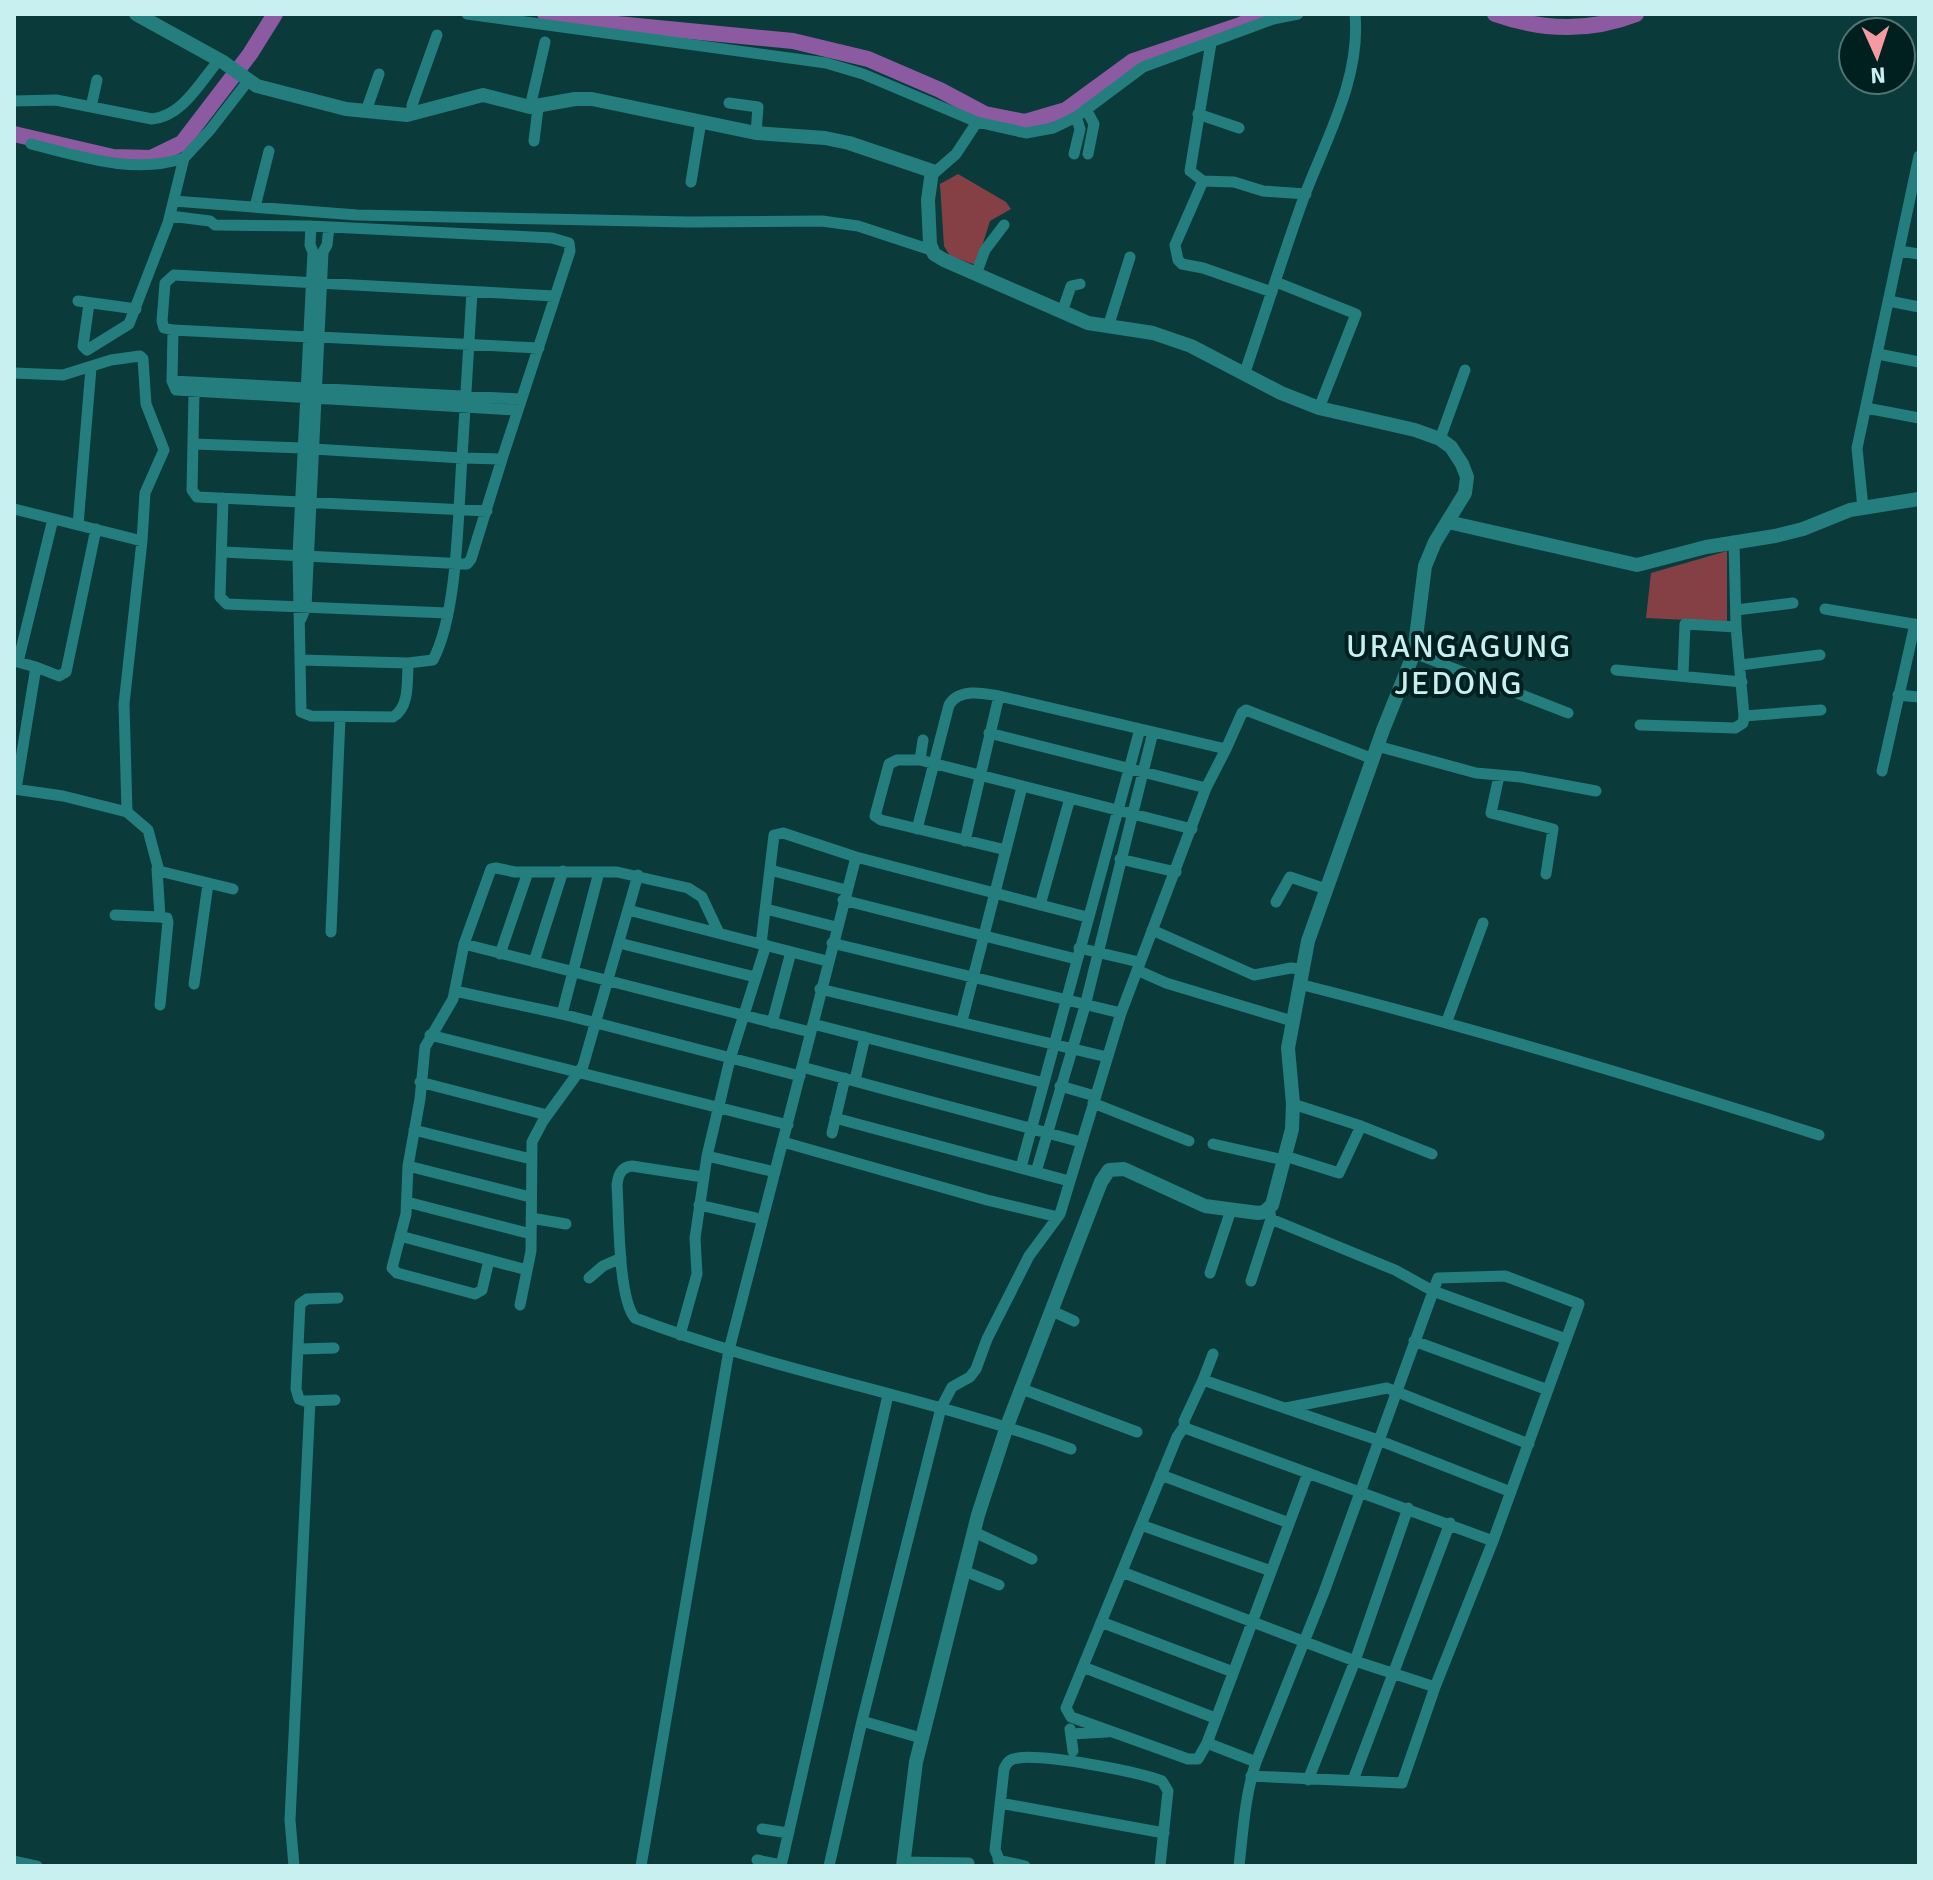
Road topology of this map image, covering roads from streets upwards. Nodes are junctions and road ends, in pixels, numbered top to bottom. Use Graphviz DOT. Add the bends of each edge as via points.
graph roads {
  1 [pos="136,14"];
  2 [pos="467,14"];
  3 [pos="1298,14"];
  4 [pos="1355,18"];
  5 [pos="437,35"];
  6 [pos="545,42"];
  7 [pos="1211,43"];
  8 [pos="221,61"];
  9 [pos="379,74"];
  10 [pos="97,80"];
  11 [pos="246,80"];
  12 [pos="14,101"];
  13 [pos="729,103"];
  14 [pos="91,107"];
  15 [pos="534,108"];
  16 [pos="366,111"];
  17 [pos="1081,113"];
  18 [pos="412,114"];
  19 [pos="1198,114"];
  20 [pos="701,121"];
  21 [pos="977,122"];
  22 [pos="1239,128"];
  23 [pos="756,133"];
  24 [pos="534,141"];
  25 [pos="31,144"];
  26 [pos="269,151"];
  27 [pos="1074,154"];
  28 [pos="1088,154"];
  29 [pos="1919,156"];
  30 [pos="184,158"];
  31 [pos="933,174"];
  32 [pos="1203,181"];
  33 [pos="691,182"];
  34 [pos="1306,194"];
  35 [pos="1914,199"];
  36 [pos="174,201"];
  37 [pos="255,207"];
  38 [pos="169,219"];
  39 [pos="1004,225"];
  40 [pos="311,226"];
  41 [pos="329,227"];
  42 [pos="931,250"];
  43 [pos="1899,251"];
  44 [pos="318,252"];
  45 [pos="1919,254"];
  46 [pos="1130,257"];
  47 [pos="976,274"];
  48 [pos="316,283"];
  49 [pos="1080,284"];
  50 [pos="1274,287"];
  51 [pos="472,292"];
  52 [pos="554,296"];
  53 [pos="1889,301"];
  54 [pos="1919,307"];
  55 [pos="136,309"];
  56 [pos="1062,312"];
  57 [pos="1108,327"];
  58 [pos="173,330"];
  59 [pos="314,337"];
  60 [pos="469,345"];
  61 [pos="539,348"];
  62 [pos="1878,354"];
  63 [pos="1919,362"];
  64 [pos="91,368"];
  65 [pos="1465,370"];
  66 [pos="1245,372"];
  67 [pos="14,373"];
  68 [pos="172,381"];
  69 [pos="194,392"];
  70 [pos="311,392"];
  71 [pos="466,402"];
  72 [pos="518,404"];
  73 [pos="1319,408"];
  74 [pos="1866,408"];
  75 [pos="1919,418"];
  76 [pos="1440,439"];
  77 [pos="194,444"];
  78 [pos="308,448"];
  79 [pos="462,458"];
  80 [pos="502,459"];
  81 [pos="223,498"];
  82 [pos="1919,499"];
  83 [pos="305,501"];
  84 [pos="1863,508"];
  85 [pos="14,509"];
  86 [pos="458,510"];
  87 [pos="487,511"];
  88 [pos="53,519"];
  89 [pos="1448,522"];
  90 [pos="78,525"];
  91 [pos="96,529"];
  92 [pos="142,541"];
  93 [pos="1734,541"];
  94 [pos="223,552"];
  95 [pos="303,555"];
  96 [pos="455,565"];
  97 [pos="1793,603"];
  98 [pos="302,607"];
  99 [pos="1825,609"];
  100 [pos="1736,610"];
  101 [pos="447,613"];
  102 [pos="1917,624"];
  103 [pos="1736,627"];
  104 [pos="1414,653"];
  105 [pos="1820,655"];
  106 [pos="301,660"];
  107 [pos="16,661"];
  108 [pos="408,663"];
  109 [pos="1741,665"];
  110 [pos="36,667"];
  111 [pos="1616,670"];
  112 [pos="1683,675"];
  113 [pos="1742,682"];
  114 [pos="1898,695"];
  115 [pos="999,696"];
  116 [pos="1919,697"];
  117 [pos="1821,710"];
  118 [pos="1568,713"];
  119 [pos="1744,716"];
  120 [pos="340,718"];
  121 [pos="1640,725"];
  122 [pos="1140,729"];
  123 [pos="1153,732"];
  124 [pos="989,733"];
  125 [pos="923,740"];
  126 [pos="1229,744"];
  127 [pos="1375,752"];
  128 [pos="920,760"];
  129 [pos="933,763"];
  130 [pos="1129,769"];
  131 [pos="1882,771"];
  132 [pos="1143,772"];
  133 [pos="979,776"];
  134 [pos="1499,776"];
  135 [pos="1022,787"];
  136 [pos="1206,788"];
  137 [pos="15,789"];
  138 [pos="1596,791"];
  139 [pos="1070,798"];
  140 [pos="1116,811"];
  141 [pos="127,812"];
  142 [pos="1131,815"];
  143 [pos="917,829"];
  144 [pos="1192,829"];
  145 [pos="965,841"];
  146 [pos="1006,850"];
  147 [pos="856,857"];
  148 [pos="1120,859"];
  149 [pos="157,869"];
  150 [pos="770,870"];
  151 [pos="563,871"];
  152 [pos="528,872"];
  153 [pos="599,872"];
  154 [pos="1176,872"];
  155 [pos="1546,874"];
  156 [pos="638,875"];
  157 [pos="208,884"];
  158 [pos="233,889"];
  159 [pos="1326,889"];
  160 [pos="995,894"];
  161 [pos="845,895"];
  162 [pos="1276,902"];
  163 [pos="1040,905"];
  164 [pos="766,909"];
  165 [pos="628,910"];
  166 [pos="115,915"];
  167 [pos="160,917"];
  168 [pos="1087,917"];
  169 [pos="1483,923"];
  170 [pos="836,927"];
  171 [pos="1152,930"];
  172 [pos="331,932"];
  173 [pos="719,933"];
  174 [pos="985,935"];
  175 [pos="619,943"];
  176 [pos="832,943"];
  177 [pos="464,944"];
  178 [pos="763,944"];
  179 [pos="791,952"];
  180 [pos="1099,952"];
  181 [pos="1078,953"];
  182 [pos="500,954"];
  183 [pos="827,961"];
  184 [pos="534,962"];
  185 [pos="1138,966"];
  186 [pos="572,972"];
  187 [pos="1300,976"];
  188 [pos="755,977"];
  189 [pos="973,979"];
  190 [pos="608,981"];
  191 [pos="194,984"];
  192 [pos="820,989"];
  193 [pos="455,991"];
  194 [pos="1065,1001"];
  195 [pos="160,1005"];
  196 [pos="1085,1006"];
  197 [pos="1121,1013"];
  198 [pos="562,1014"];
  199 [pos="743,1015"];
  200 [pos="962,1021"];
  201 [pos="1292,1021"];
  202 [pos="1447,1021"];
  203 [pos="596,1023"];
  204 [pos="772,1023"];
  205 [pos="811,1028"];
  206 [pos="430,1035"];
  207 [pos="865,1037"];
  208 [pos="1056,1043"];
  209 [pos="1073,1047"];
  210 [pos="1107,1057"];
  211 [pos="730,1059"];
  212 [pos="580,1072"];
  213 [pos="801,1072"];
  214 [pos="850,1079"];
  215 [pos="420,1082"];
  216 [pos="1044,1083"];
  217 [pos="1060,1086"];
  218 [pos="1094,1100"];
  219 [pos="1293,1104"];
  220 [pos="718,1107"];
  221 [pos="547,1115"];
  222 [pos="835,1118"];
  223 [pos="788,1125"];
  224 [pos="1361,1126"];
  225 [pos="1033,1127"];
  226 [pos="414,1130"];
  227 [pos="1048,1132"];
  228 [pos="832,1133"];
  229 [pos="1819,1135"];
  230 [pos="1189,1141"];
  231 [pos="783,1142"];
  232 [pos="1081,1142"];
  233 [pos="1213,1144"];
  234 [pos="1432,1154"];
  235 [pos="707,1156"];
  236 [pos="1284,1158"];
  237 [pos="531,1159"];
  238 [pos="408,1166"];
  239 [pos="1021,1167"];
  240 [pos="775,1172"];
  241 [pos="1036,1172"];
  242 [pos="703,1177"];
  243 [pos="1069,1181"];
  244 [pos="530,1197"];
  245 [pos="407,1202"];
  246 [pos="699,1205"];
  247 [pos="1231,1210"];
  248 [pos="1270,1214"];
  249 [pos="1058,1217"];
  250 [pos="531,1218"];
  251 [pos="761,1219"];
  252 [pos="566,1224"];
  253 [pos="531,1234"];
  254 [pos="400,1236"];
  255 [pos="621,1258"];
  256 [pos="489,1260"];
  257 [pos="527,1270"];
  258 [pos="1210,1273"];
  259 [pos="589,1278"];
  260 [pos="1251,1281"];
  261 [pos="1433,1291"];
  262 [pos="338,1298"];
  263 [pos="520,1305"];
  264 [pos="1052,1311"];
  265 [pos="1074,1321"];
  266 [pos="680,1335"];
  267 [pos="1566,1339"];
  268 [pos="1414,1341"];
  269 [pos="334,1348"];
  270 [pos="299,1349"];
  271 [pos="729,1350"];
  272 [pos="1213,1354"];
  273 [pos="1203,1380"];
  274 [pos="1022,1389"];
  275 [pos="1548,1390"];
  276 [pos="1396,1392"];
  277 [pos="888,1395"];
  278 [pos="335,1400"];
  279 [pos="310,1401"];
  280 [pos="941,1408"];
  281 [pos="1286,1408"];
  282 [pos="1007,1426"];
  283 [pos="1184,1427"];
  284 [pos="1137,1432"];
  285 [pos="1378,1440"];
  286 [pos="1529,1444"];
  287 [pos="1071,1449"];
  288 [pos="1308,1473"];
  289 [pos="1161,1475"];
  290 [pos="1359,1491"];
  291 [pos="1511,1492"];
  292 [pos="1408,1508"];
  293 [pos="1289,1523"];
  294 [pos="1450,1523"];
  295 [pos="1141,1525"];
  296 [pos="974,1532"];
  297 [pos="1493,1541"];
  298 [pos="1032,1559"];
  299 [pos="964,1571"];
  300 [pos="1271,1571"];
  301 [pos="1122,1572"];
  302 [pos="999,1585"];
  303 [pos="1252,1621"];
  304 [pos="1101,1622"];
  305 [pos="1304,1641"];
  306 [pos="1355,1661"];
  307 [pos="1083,1667"];
  308 [pos="1233,1672"];
  309 [pos="1393,1674"];
  310 [pos="1435,1687"];
  311 [pos="1067,1712"];
  312 [pos="1215,1718"];
  313 [pos="862,1721"];
  314 [pos="1112,1732"];
  315 [pos="1071,1734"];
  316 [pos="921,1738"];
  317 [pos="1207,1743"];
  318 [pos="1073,1751"];
  319 [pos="1256,1762"];
  320 [pos="1251,1776"];
  321 [pos="1308,1780"];
  322 [pos="1353,1780"];
  323 [pos="1000,1803"];
  324 [pos="762,1829"];
  325 [pos="788,1833"];
  326 [pos="1164,1833"];
  327 [pos="757,1860"];
  328 [pos="14,1861"];
  329 [pos="969,1863"];
  330 [pos="1000,1863"];
  331 [pos="903,1864"];
  332 [pos="37,1866"];
  333 [pos="294,1866"];
  334 [pos="638,1866"];
  335 [pos="781,1866"];
  336 [pos="829,1866"];
  337 [pos="1025,1866"];
  338 [pos="1160,1866"];
  339 [pos="1239,1866"];
  1 -- 8 [label="street"];
  2 -- 21 [label="street" via="826,63"];
  3 -- 7 [label="street"];
  4 -- 34 [label="street" via="1347,86"];
  5 -- 18 [label="street"];
  6 -- 15 [label="street"];
  7 -- 17 [label="street" via="1143,67"];
  7 -- 19 [label="street"];
  8 -- 11 [label="street"];
  8 -- 14 [label="street" via="170,115 152,119"];
  9 -- 16 [label="street"];
  10 -- 14 [label="street"];
  11 -- 16 [label="street" via="273,92"];
  11 -- 30 [label="street"];
  12 -- 14 [label="street" via="56,100"];
  13 -- 23 [label="street" via="758,107"];
  15 -- 18 [label="street" via="483,95"];
  15 -- 20 [label="street" via="592,99"];
  15 -- 24 [label="street"];
  16 -- 18 [label="street"];
  17 -- 21 [label="street" via="1053,128 1026,133"];
  17 -- 27 [label="street"];
  17 -- 28 [label="street" via="1094,124"];
  19 -- 22 [label="street"];
  19 -- 32 [label="street" via="1189,168"];
  20 -- 23 [label="street"];
  20 -- 33 [label="street"];
  21 -- 31 [label="street" via="956,154"];
  23 -- 31 [label="street" via="849,143"];
  25 -- 30 [label="street" via="133,166"];
  26 -- 37 [label="street"];
  29 -- 35 [label="street"];
  30 -- 36 [label="street"];
  31 -- 42 [label="street" via="928,200"];
  32 -- 34 [label="street"];
  32 -- 50 [label="street" via="1175,245 1178,260"];
  34 -- 50 [label="street"];
  35 -- 43 [label="street"];
  36 -- 37 [label="street"];
  36 -- 38 [label="street"];
  37 -- 42 [label="street" via="357,215 822,221"];
  38 -- 40 [label="street"];
  38 -- 55 [label="street"];
  39 -- 47 [label="street" via="985,250"];
  40 -- 41 [label="street"];
  40 -- 44 [label="street" via="310,245"];
  41 -- 44 [label="street" via="327,245"];
  41 -- 52 [label="street" via="564,240 570,251"];
  42 -- 47 [label="street"];
  43 -- 45 [label="street"];
  43 -- 53 [label="street"];
  44 -- 48 [label="street"];
  46 -- 57 [label="street"];
  47 -- 56 [label="street"];
  48 -- 51 [label="street"];
  48 -- 58 [label="street" via="174,275 165,283 162,321 164,328"];
  48 -- 59 [label="street"];
  49 -- 56 [label="street" via="1071,286"];
  50 -- 66 [label="street"];
  50 -- 73 [label="street" via="1356,314"];
  51 -- 52 [label="street"];
  51 -- 60 [label="street"];
  52 -- 61 [label="street"];
  53 -- 54 [label="street"];
  53 -- 62 [label="street"];
  55 -- 55 [label="street" via="126,327 87,350 83,346 84,302"];
  56 -- 57 [label="street"];
  57 -- 66 [label="street" via="1163,335"];
  58 -- 59 [label="street"];
  58 -- 68 [label="street"];
  59 -- 60 [label="street"];
  59 -- 70 [label="street"];
  60 -- 61 [label="street"];
  60 -- 71 [label="street"];
  61 -- 72 [label="street"];
  62 -- 63 [label="street"];
  62 -- 74 [label="street"];
  64 -- 67 [label="street" via="63,375"];
  64 -- 90 [label="street"];
  64 -- 92 [label="street" via="126,357 143,359 146,404 164,450 145,493"];
  65 -- 76 [label="street"];
  66 -- 73 [label="street"];
  68 -- 69 [label="street" via="176,390"];
  68 -- 70 [label="street"];
  69 -- 70 [label="street"];
  69 -- 77 [label="street"];
  70 -- 71 [label="street"];
  70 -- 78 [label="street"];
  71 -- 72 [label="street"];
  71 -- 79 [label="street"];
  72 -- 80 [label="street"];
  73 -- 76 [label="street"];
  74 -- 75 [label="street"];
  74 -- 84 [label="street" via="1857,448"];
  76 -- 89 [label="street" via="1451,447 1467,477 1465,493"];
  77 -- 78 [label="street"];
  77 -- 81 [label="street" via="194,495"];
  78 -- 79 [label="street"];
  78 -- 83 [label="street"];
  79 -- 80 [label="street"];
  79 -- 86 [label="street"];
  80 -- 87 [label="street"];
  81 -- 83 [label="street"];
  81 -- 94 [label="street"];
  82 -- 84 [label="street"];
  83 -- 86 [label="street"];
  83 -- 95 [label="street"];
  84 -- 93 [label="street" via="1775,536"];
  85 -- 88 [label="street"];
  86 -- 87 [label="street"];
  86 -- 96 [label="street"];
  87 -- 96 [label="street" via="471,559"];
  88 -- 90 [label="street"];
  88 -- 107 [label="street"];
  89 -- 93 [label="street" via="1637,565"];
  89 -- 104 [label="street" via="1425,566"];
  90 -- 91 [label="street"];
  91 -- 92 [label="street"];
  91 -- 110 [label="street" via="66,672 59,676"];
  92 -- 141 [label="street" via="124,704"];
  93 -- 100 [label="street"];
  94 -- 95 [label="street"];
  94 -- 98 [label="street" via="222,602"];
  95 -- 96 [label="street"];
  95 -- 98 [label="street"];
  96 -- 101 [label="street"];
  97 -- 100 [label="street"];
  98 -- 101 [label="street"];
  98 -- 106 [label="street"];
  99 -- 102 [label="street"];
  100 -- 103 [label="street"];
  101 -- 108 [label="street" via="433,660"];
  102 -- 114 [label="street"];
  103 -- 109 [label="street"];
  103 -- 112 [label="street" via="1685,624"];
  104 -- 118 [label="street"];
  104 -- 127 [label="street"];
  105 -- 109 [label="street"];
  106 -- 108 [label="street"];
  106 -- 120 [label="street" via="301,712"];
  107 -- 110 [label="street"];
  108 -- 120 [label="street" via="401,712 384,718"];
  109 -- 113 [label="street"];
  110 -- 137 [label="street"];
  111 -- 112 [label="street"];
  112 -- 113 [label="street"];
  113 -- 119 [label="street"];
  114 -- 116 [label="street"];
  114 -- 131 [label="street"];
  115 -- 122 [label="street"];
  115 -- 124 [label="street"];
  115 -- 129 [label="street" via="973,693 951,700"];
  117 -- 119 [label="street"];
  119 -- 121 [label="street" via="1735,728"];
  120 -- 172 [label="street"];
  122 -- 123 [label="street"];
  122 -- 130 [label="street"];
  123 -- 126 [label="street"];
  123 -- 132 [label="street"];
  124 -- 130 [label="street"];
  124 -- 133 [label="street"];
  125 -- 128 [label="street"];
  126 -- 127 [label="street" via="1246,710"];
  126 -- 136 [label="street"];
  127 -- 134 [label="street"];
  127 -- 159 [label="street"];
  128 -- 129 [label="street"];
  128 -- 143 [label="street" via="889,764 875,813 881,820"];
  129 -- 133 [label="street"];
  129 -- 143 [label="street"];
  130 -- 132 [label="street"];
  130 -- 140 [label="street"];
  132 -- 136 [label="street"];
  132 -- 142 [label="street"];
  133 -- 135 [label="street"];
  133 -- 145 [label="street"];
  134 -- 138 [label="street"];
  134 -- 155 [label="street" via="1491,813 1553,829"];
  135 -- 139 [label="street"];
  135 -- 146 [label="street"];
  136 -- 144 [label="street"];
  137 -- 141 [label="street"];
  139 -- 140 [label="street"];
  139 -- 163 [label="street"];
  140 -- 142 [label="street"];
  140 -- 168 [label="street"];
  141 -- 149 [label="street" via="148,830"];
  142 -- 144 [label="street"];
  142 -- 148 [label="street"];
  143 -- 145 [label="street"];
  144 -- 154 [label="street"];
  145 -- 146 [label="street"];
  146 -- 160 [label="street"];
  147 -- 150 [label="street" via="777,833"];
  147 -- 160 [label="street"];
  147 -- 161 [label="street"];
  148 -- 154 [label="street"];
  148 -- 180 [label="street"];
  149 -- 157 [label="street"];
  149 -- 167 [label="street"];
  150 -- 161 [label="street"];
  150 -- 164 [label="street"];
  151 -- 152 [label="street"];
  151 -- 153 [label="street"];
  151 -- 184 [label="street"];
  152 -- 177 [label="street" via="491,869"];
  152 -- 182 [label="street"];
  153 -- 156 [label="street"];
  153 -- 186 [label="street"];
  154 -- 171 [label="street"];
  156 -- 165 [label="street"];
  156 -- 173 [label="street" via="694,890"];
  157 -- 158 [label="street"];
  157 -- 191 [label="street"];
  159 -- 162 [label="street" via="1290,877"];
  159 -- 187 [label="street"];
  160 -- 163 [label="street"];
  160 -- 174 [label="street"];
  161 -- 170 [label="street"];
  161 -- 174 [label="street"];
  163 -- 168 [label="street"];
  164 -- 170 [label="street"];
  164 -- 178 [label="street"];
  165 -- 173 [label="street"];
  165 -- 175 [label="street"];
  166 -- 167 [label="street"];
  167 -- 195 [label="street" via="168,921"];
  168 -- 181 [label="street"];
  169 -- 202 [label="street"];
  170 -- 176 [label="street"];
  171 -- 185 [label="street"];
  171 -- 187 [label="street" via="1254,975 1291,968"];
  173 -- 178 [label="street"];
  174 -- 181 [label="street"];
  174 -- 189 [label="street"];
  175 -- 188 [label="street"];
  175 -- 190 [label="street"];
  176 -- 183 [label="street"];
  176 -- 189 [label="street"];
  177 -- 182 [label="street"];
  177 -- 193 [label="street"];
  178 -- 179 [label="street"];
  178 -- 188 [label="street"];
  179 -- 183 [label="street"];
  179 -- 204 [label="street"];
  180 -- 181 [label="street"];
  180 -- 185 [label="street"];
  180 -- 196 [label="street"];
  181 -- 194 [label="street"];
  182 -- 184 [label="street"];
  183 -- 192 [label="street"];
  184 -- 186 [label="street"];
  185 -- 197 [label="street"];
  185 -- 201 [label="street" via="1166,983"];
  186 -- 190 [label="street"];
  186 -- 198 [label="street"];
  187 -- 201 [label="street"];
  187 -- 202 [label="street"];
  188 -- 199 [label="street"];
  189 -- 194 [label="street"];
  189 -- 200 [label="street"];
  190 -- 199 [label="street"];
  190 -- 203 [label="street"];
  192 -- 200 [label="street"];
  192 -- 205 [label="street"];
  193 -- 198 [label="street"];
  193 -- 206 [label="street"];
  194 -- 196 [label="street"];
  194 -- 208 [label="street"];
  196 -- 197 [label="street"];
  196 -- 209 [label="street"];
  197 -- 210 [label="street"];
  198 -- 203 [label="street"];
  199 -- 204 [label="street"];
  199 -- 211 [label="street"];
  200 -- 208 [label="street"];
  201 -- 219 [label="street" via="1288,1061"];
  202 -- 229 [label="street"];
  203 -- 211 [label="street"];
  203 -- 212 [label="street"];
  204 -- 205 [label="street"];
  205 -- 207 [label="street"];
  205 -- 213 [label="street"];
  206 -- 212 [label="street"];
  206 -- 215 [label="street"];
  207 -- 214 [label="street"];
  207 -- 216 [label="street"];
  208 -- 209 [label="street"];
  208 -- 216 [label="street"];
  209 -- 210 [label="street"];
  209 -- 217 [label="street"];
  210 -- 218 [label="street"];
  211 -- 213 [label="street"];
  211 -- 220 [label="street"];
  212 -- 220 [label="street"];
  212 -- 221 [label="street"];
  213 -- 214 [label="street"];
  213 -- 223 [label="street"];
  214 -- 222 [label="street"];
  214 -- 225 [label="street"];
  215 -- 221 [label="street"];
  215 -- 226 [label="street"];
  216 -- 225 [label="street"];
  217 -- 218 [label="street"];
  217 -- 227 [label="street"];
  218 -- 230 [label="street"];
  218 -- 232 [label="street"];
  219 -- 224 [label="street"];
  219 -- 236 [label="street"];
  220 -- 223 [label="street"];
  220 -- 235 [label="street"];
  221 -- 237 [label="street" via="534,1136"];
  222 -- 228 [label="street"];
  222 -- 239 [label="street"];
  223 -- 231 [label="street"];
  224 -- 234 [label="street"];
  224 -- 236 [label="street" via="1339,1173"];
  225 -- 227 [label="street"];
  225 -- 239 [label="street"];
  226 -- 237 [label="street"];
  226 -- 238 [label="street"];
  227 -- 232 [label="street"];
  227 -- 241 [label="street"];
  231 -- 240 [label="street"];
  231 -- 249 [label="street"];
  232 -- 243 [label="street"];
  233 -- 236 [label="street"];
  235 -- 240 [label="street"];
  235 -- 242 [label="street"];
  236 -- 248 [label="street"];
  237 -- 244 [label="street"];
  238 -- 244 [label="street"];
  238 -- 245 [label="street"];
  239 -- 241 [label="street"];
  240 -- 251 [label="street"];
  241 -- 243 [label="street"];
  242 -- 246 [label="street"];
  242 -- 255 [label="street" via="623,1168 617,1185"];
  243 -- 249 [label="street"];
  244 -- 250 [label="street"];
  245 -- 253 [label="street"];
  245 -- 254 [label="street"];
  246 -- 251 [label="street"];
  246 -- 266 [label="street" via="697,1274"];
  247 -- 248 [label="street"];
  247 -- 258 [label="street"];
  247 -- 264 [label="street" via="1205,1206 1124,1169 1109,1170"];
  248 -- 260 [label="street"];
  248 -- 261 [label="street"];
  249 -- 280 [label="street" via="1029,1256 976,1369 952,1387"];
  250 -- 252 [label="street"];
  250 -- 253 [label="street"];
  251 -- 271 [label="street"];
  253 -- 257 [label="street"];
  254 -- 256 [label="street"];
  254 -- 256 [label="street" via="394,1272 436,1284 478,1293"];
  255 -- 259 [label="street"];
  255 -- 266 [label="street" via="631,1313"];
  256 -- 257 [label="street"];
  257 -- 263 [label="street"];
  261 -- 267 [label="street"];
  261 -- 267 [label="street" via="1438,1278 1505,1276 1579,1304"];
  261 -- 268 [label="street"];
  262 -- 270 [label="street" via="302,1300"];
  264 -- 265 [label="street"];
  264 -- 274 [label="street"];
  266 -- 271 [label="street"];
  267 -- 275 [label="street"];
  268 -- 275 [label="street"];
  268 -- 276 [label="street"];
  269 -- 270 [label="street"];
  270 -- 279 [label="street" via="297,1394"];
  271 -- 277 [label="street"];
  271 -- 334 [label="street"];
  272 -- 273 [label="street"];
  273 -- 281 [label="street"];
  273 -- 283 [label="street"];
  274 -- 282 [label="street"];
  274 -- 284 [label="street"];
  275 -- 286 [label="street"];
  276 -- 281 [label="street" via="1387,1388"];
  276 -- 285 [label="street"];
  276 -- 286 [label="street"];
  277 -- 280 [label="street"];
  277 -- 325 [label="street"];
  278 -- 279 [label="street"];
  279 -- 333 [label="street" via="290,1820"];
  280 -- 282 [label="street"];
  280 -- 313 [label="street"];
  281 -- 285 [label="street"];
  282 -- 287 [label="street"];
  282 -- 296 [label="street"];
  283 -- 288 [label="street"];
  283 -- 289 [label="street"];
  285 -- 290 [label="street"];
  285 -- 291 [label="street"];
  286 -- 291 [label="street"];
  288 -- 290 [label="street"];
  288 -- 293 [label="street"];
  289 -- 293 [label="street"];
  289 -- 295 [label="street"];
  290 -- 292 [label="street"];
  290 -- 305 [label="street"];
  291 -- 297 [label="street"];
  292 -- 294 [label="street"];
  292 -- 306 [label="street"];
  293 -- 300 [label="street"];
  294 -- 297 [label="street"];
  294 -- 309 [label="street"];
  295 -- 300 [label="street"];
  295 -- 301 [label="street"];
  296 -- 298 [label="street"];
  296 -- 299 [label="street"];
  297 -- 310 [label="street"];
  299 -- 302 [label="street"];
  299 -- 316 [label="street"];
  300 -- 303 [label="street"];
  301 -- 303 [label="street"];
  301 -- 304 [label="street"];
  303 -- 305 [label="street"];
  303 -- 308 [label="street"];
  304 -- 307 [label="street"];
  304 -- 308 [label="street"];
  305 -- 306 [label="street"];
  305 -- 319 [label="street"];
  306 -- 309 [label="street"];
  306 -- 321 [label="street"];
  307 -- 311 [label="street"];
  307 -- 312 [label="street"];
  308 -- 312 [label="street"];
  309 -- 310 [label="street"];
  309 -- 322 [label="street"];
  310 -- 322 [label="street" via="1402,1783"];
  311 -- 314 [label="street"];
  311 -- 315 [label="street"];
  312 -- 317 [label="street"];
  313 -- 316 [label="street"];
  313 -- 336 [label="street"];
  314 -- 315 [label="street"];
  314 -- 317 [label="street" via="1194,1760"];
  315 -- 318 [label="street"];
  316 -- 331 [label="street"];
  317 -- 319 [label="street"];
  319 -- 320 [label="street"];
  320 -- 321 [label="street"];
  320 -- 339 [label="street"];
  321 -- 322 [label="street"];
  323 -- 326 [label="street"];
  323 -- 326 [label="street" via="1006,1764 1015,1758 1046,1758 1162,1781 1168,1791"];
  323 -- 330 [label="street" via="995,1850"];
  324 -- 325 [label="street"];
  325 -- 335 [label="street"];
  326 -- 338 [label="street"];
  327 -- 335 [label="street"];
  328 -- 332 [label="street"];
  329 -- 331 [label="street"];
  330 -- 337 [label="street"];
}
